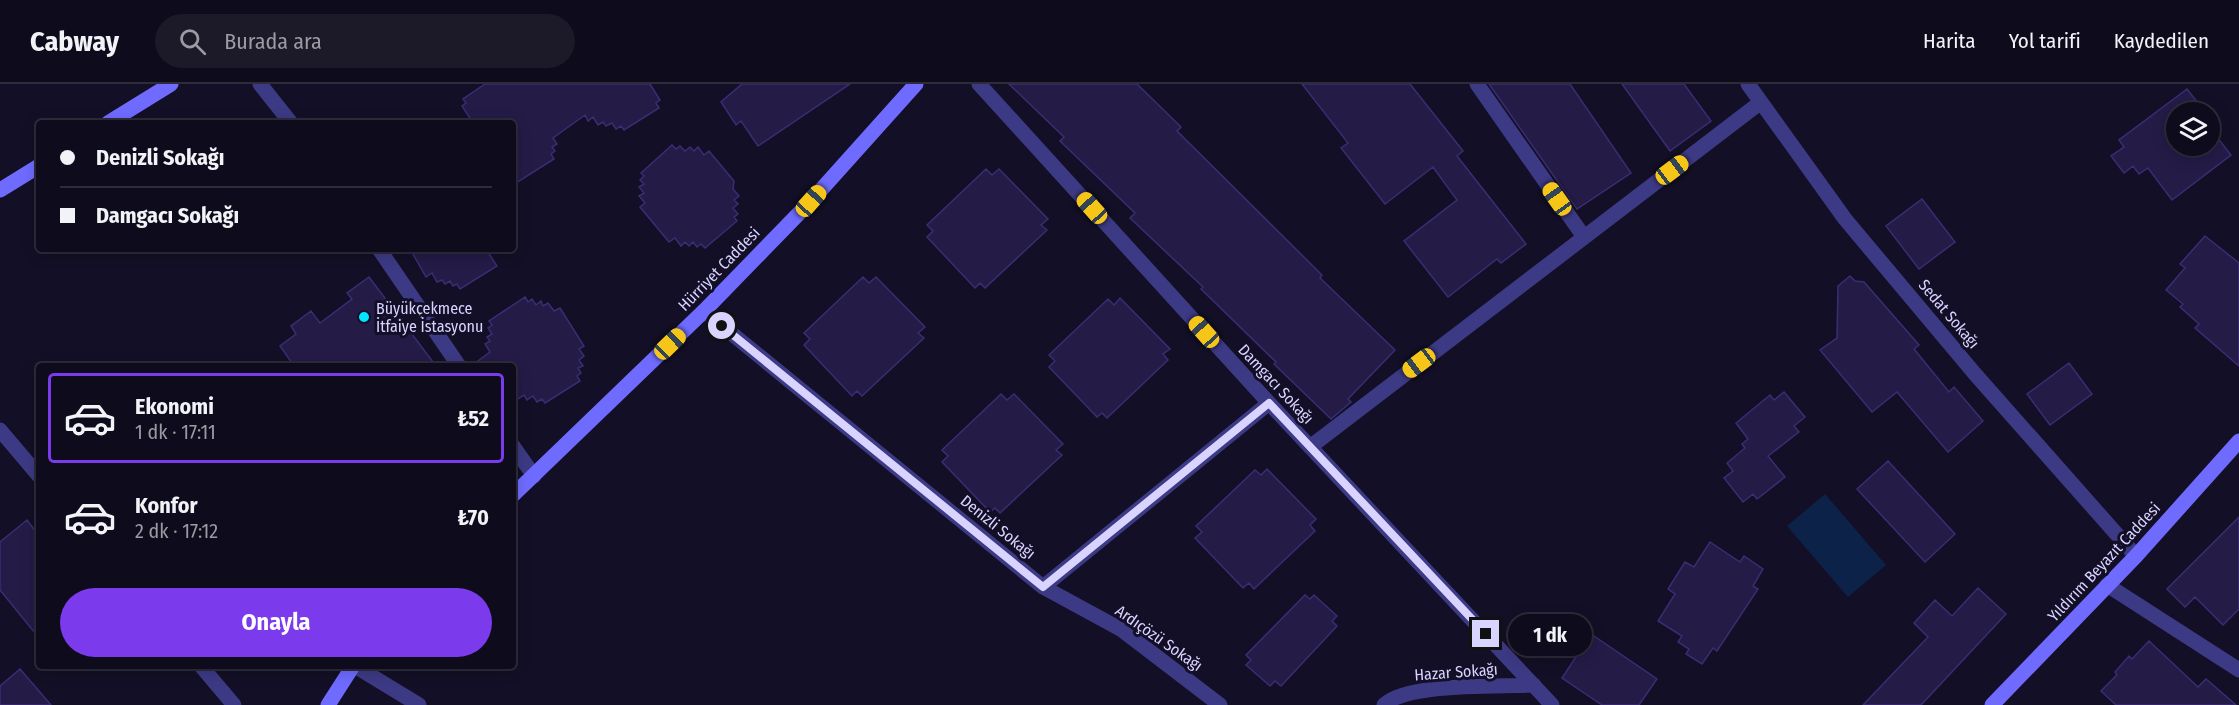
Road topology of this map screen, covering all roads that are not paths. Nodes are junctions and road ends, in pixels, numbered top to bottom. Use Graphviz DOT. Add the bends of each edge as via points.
graph roads {
  1 [pos="171,84"];
  2 [pos="260,84"];
  3 [pos="916,84"];
  4 [pos="979,84"];
  5 [pos="1477,84"];
  6 [pos="1749,84"];
  7 [pos="1761,102"];
  8 [pos="113,120"];
  9 [pos="289,120"];
  10 [pos="36,168"];
  11 [pos="0,190"];
  12 [pos="1584,237"];
  13 [pos="381,252"];
  14 [pos="704,311"];
  15 [pos="457,363"];
  16 [pos="1269,403"];
  17 [pos="0,430"];
  18 [pos="2239,441"];
  19 [pos="1310,447"];
  20 [pos="516,450"];
  21 [pos="36,472"];
  22 [pos="534,476"];
  23 [pos="516,492"];
  24 [pos="2136,556"];
  25 [pos="2107,585"];
  26 [pos="1043,587"];
  27 [pos="204,669"];
  28 [pos="352,669"];
  29 [pos="359,669"];
  30 [pos="2239,670"];
  31 [pos="1534,685"];
  32 [pos="234,705"];
  33 [pos="328,705"];
  34 [pos="419,705"];
  35 [pos="1220,705"];
  36 [pos="1384,705"];
  37 [pos="1552,705"];
  38 [pos="1992,705"];
  1 -- 8 [label="main road"];
  2 -- 9 [label="street"];
  3 -- 14 [label="main road, Hürriyet Caddesi" via="811,201"];
  4 -- 16 [label="street, Damgacı Sokağı"];
  5 -- 12 [label="street"];
  6 -- 7 [label="street, Sedat Sokağı"];
  7 -- 12 [label="street"];
  7 -- 24 [label="street, Sedat Sokağı" via="1845,219"];
  10 -- 11 [label="main road"];
  12 -- 19 [label="street"];
  13 -- 15 [label="street"];
  14 -- 22 [label="main road, Hürriyet Caddesi"];
  14 -- 26 [label="street, Denizli Sokağı"];
  16 -- 19 [label="street, Damgacı Sokağı"];
  16 -- 26 [label="street"];
  17 -- 21 [label="street"];
  18 -- 24 [label="main road, Yıldırım Beyazıt Caddesi"];
  19 -- 31 [label="street, Damgacı Sokağı"];
  20 -- 22 [label="street"];
  22 -- 23 [label="main road, Hürriyet Caddesi"];
  24 -- 25 [label="main road, Yıldırım Beyazıt Caddesi"];
  25 -- 30 [label="street"];
  25 -- 38 [label="main road, Yıldırım Beyazıt Caddesi"];
  26 -- 35 [label="street, Ardıçözü Sokağı" via="1122,630"];
  27 -- 32 [label="street"];
  28 -- 33 [label="main road"];
  29 -- 34 [label="street"];
  31 -- 36 [label="street, Hazar Sokağı" via="1432,689 1391,698"];
  31 -- 37 [label="street, Damgacı Sokağı"];
}
